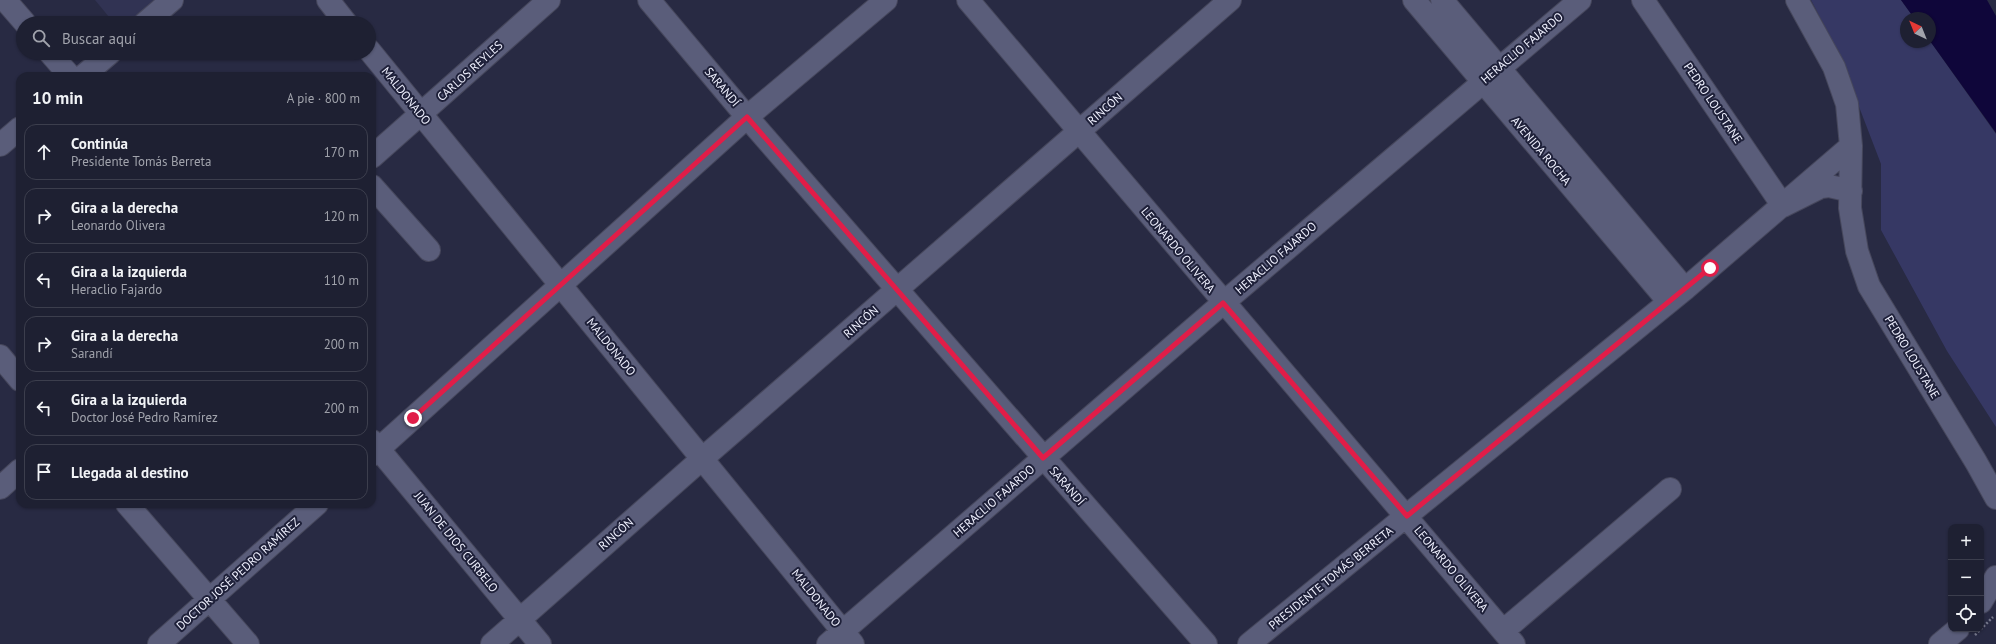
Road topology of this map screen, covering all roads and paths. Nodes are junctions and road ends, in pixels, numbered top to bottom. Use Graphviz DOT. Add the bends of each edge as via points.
graph roads {
  1 [pos="5,0"];
  2 [pos="172,0"];
  3 [pos="328,0"];
  4 [pos="549,0"];
  5 [pos="649,0"];
  6 [pos="886,0"];
  7 [pos="968,0"];
  8 [pos="1230,0"];
  9 [pos="1414,0"];
  10 [pos="1442,0"];
  11 [pos="1580,0"];
  12 [pos="1643,0"];
  13 [pos="1797,0"];
  14 [pos="19,16"];
  15 [pos="153,16"];
  16 [pos="341,16"];
  17 [pos="376,59"];
  18 [pos="56,60"];
  19 [pos="102,60"];
  20 [pos="67,72"];
  21 [pos="88,72"];
  22 [pos="1490,75"];
  23 [pos="421,114"];
  24 [pos="747,117"];
  25 [pos="16,131"];
  26 [pos="1079,132"];
  27 [pos="0,145"];
  28 [pos="1851,146"];
  29 [pos="376,153"];
  30 [pos="376,190"];
  31 [pos="1850,200"];
  32 [pos="1783,206"];
  33 [pos="430,250"];
  34 [pos="560,284"];
  35 [pos="1686,289"];
  36 [pos="897,290"];
  37 [pos="1669,302"];
  38 [pos="1223,303"];
  39 [pos="0,356"];
  40 [pos="16,375"];
  41 [pos="376,446"];
  42 [pos="376,450"];
  43 [pos="702,458"];
  44 [pos="1043,458"];
  45 [pos="16,474"];
  46 [pos="0,488"];
  47 [pos="1670,489"];
  48 [pos="1996,498"];
  49 [pos="130,508"];
  50 [pos="312,508"];
  51 [pos="1407,516"];
  52 [pos="1996,577"];
  53 [pos="1984,597"];
  54 [pos="210,599"];
  55 [pos="1996,614"];
  56 [pos="519,619"];
  57 [pos="1964,634"];
  58 [pos="1508,637"];
  59 [pos="841,640"];
  60 [pos="159,644"];
  61 [pos="248,644"];
  62 [pos="492,644"];
  63 [pos="540,644"];
  64 [pos="1206,644"];
  65 [pos="1249,644"];
  66 [pos="1940,644"];
  1 -- 14 [label="street"];
  2 -- 15 [label="street"];
  3 -- 16 [label="street"];
  4 -- 23 [label="street, CARLOS REYLES"];
  5 -- 24 [label="street, SARANDÍ"];
  6 -- 24 [label="street"];
  7 -- 26 [label="street, LEONARDO OLIVERA"];
  8 -- 26 [label="street, RINCÓN"];
  9 -- 22 [label="street, AVENIDA ROCHA"];
  10 -- 22 [label="street, AVENIDA ROCHA"];
  11 -- 22 [label="street, HERACLIO FAJARDO"];
  12 -- 32 [label="street, PEDRO LOUSTANE"];
  13 -- 28 [label="street, PEDRO LOUSTANE" via="1834,67 1847,104"];
  17 -- 23 [label="street, MALDONADO"];
  18 -- 20 [label="street"];
  19 -- 21 [label="street"];
  22 -- 35 [label="street, AVENIDA ROCHA"];
  22 -- 37 [label="street, AVENIDA ROCHA"];
  22 -- 38 [label="street, HERACLIO FAJARDO"];
  23 -- 29 [label="street, CARLOS REYLES"];
  23 -- 34 [label="street, MALDONADO"];
  24 -- 34 [label="street"];
  24 -- 36 [label="street, SARANDÍ"];
  25 -- 27 [label="street"];
  26 -- 36 [label="street, RINCÓN"];
  26 -- 38 [label="street, LEONARDO OLIVERA"];
  28 -- 31 [label="street, PEDRO LOUSTANE"];
  28 -- 32 [label="street, PRESIDENTE TOMÁS BERRETA"];
  30 -- 33 [label="street"];
  31 -- 32 [label="street, PRESIDENTE TOMÁS BERRETA" via="1829,186 1821,187"];
  31 -- 48 [label="street, PEDRO LOUSTANE" via="1857,251 1869,286"];
  32 -- 35 [label="street, PRESIDENTE TOMÁS BERRETA"];
  34 -- 41 [label="street"];
  34 -- 43 [label="street, MALDONADO"];
  35 -- 37 [label="street, PRESIDENTE TOMÁS BERRETA"];
  36 -- 43 [label="street, RINCÓN"];
  36 -- 44 [label="street, SARANDÍ"];
  37 -- 51 [label="street, PRESIDENTE TOMÁS BERRETA"];
  38 -- 44 [label="street, HERACLIO FAJARDO"];
  38 -- 51 [label="street, LEONARDO OLIVERA"];
  39 -- 40 [label="street"];
  42 -- 56 [label="street, JUAN DE DIOS CURBELO"];
  43 -- 56 [label="street, RINCÓN"];
  43 -- 59 [label="street, MALDONADO"];
  44 -- 59 [label="street, HERACLIO FAJARDO"];
  44 -- 64 [label="street, SARANDÍ"];
  45 -- 46 [label="street"];
  47 -- 58 [label="street"];
  49 -- 54 [label="street"];
  50 -- 54 [label="street, DOCTOR JOSÉ PEDRO RAMÍREZ"];
  51 -- 58 [label="street, LEONARDO OLIVERA"];
  51 -- 65 [label="street, PRESIDENTE TOMÁS BERRETA"];
  52 -- 53 [label="street"];
  54 -- 60 [label="street, DOCTOR JOSÉ PEDRO RAMÍREZ"];
  54 -- 61 [label="street"];
  55 -- 57 [label="path" via="1987,625"];
  56 -- 62 [label="street, RINCÓN"];
  56 -- 63 [label="street, JUAN DE DIOS CURBELO"];
  57 -- 66 [label="street"];
}
